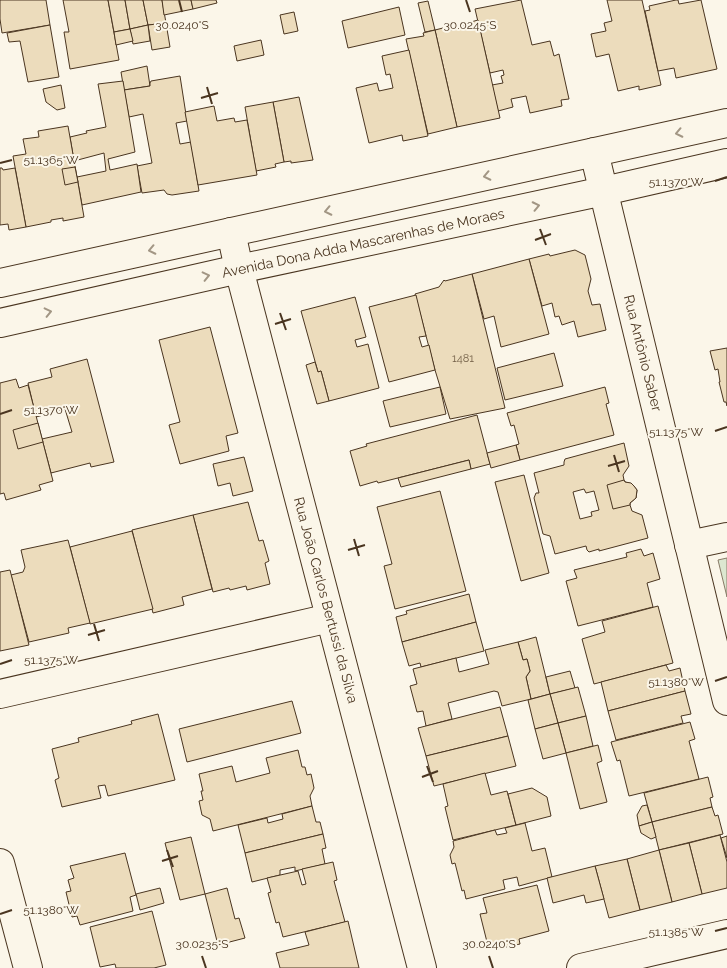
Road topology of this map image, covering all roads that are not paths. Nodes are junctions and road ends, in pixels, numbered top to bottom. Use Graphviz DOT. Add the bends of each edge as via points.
graph roads {
  1 [pos="727,123"];
  2 [pos="594,152"];
  3 [pos="727,163"];
  4 [pos="604,191"];
  5 [pos="231,232"];
  6 [pos="239,269"];
  7 [pos="0,283"];
  8 [pos="0,323"];
  9 [pos="727,537"];
  10 [pos="689,545"];
  11 [pos="330,618"];
  12 [pos="0,694"];
  13 [pos="727,700"];
  14 [pos="0,863"];
  15 [pos="727,934"];
  16 [pos="28,968"];
  17 [pos="422,968"];
  18 [pos="581,968"];
  1 -- 2 [label="street, one-way"];
  2 -- 4 [label="street, Rua Antônio Saber"];
  2 -- 5 [label="street, one-way"];
  3 -- 4 [label="street, Avenida Dona Adda Mascarenhas de Moraes"];
  6 -- 4 [label="street, Avenida Dona Adda Mascarenhas de Moraes, one-way"];
  4 -- 10 [label="street, Rua Antônio Saber"];
  5 -- 6 [label="street, Rua João Carlos Bertussi da Silva"];
  5 -- 7 [label="street, one-way"];
  8 -- 6 [label="street, Avenida Dona Adda Mascarenhas de Moraes, one-way"];
  6 -- 11 [label="street, Rua João Carlos Bertussi da Silva"];
  9 -- 10 [label="street"];
  10 -- 13 [label="street, Rua Antônio Saber"];
  11 -- 12 [label="street"];
  11 -- 17 [label="street, Rua João Carlos Bertussi da Silva"];
  14 -- 16 [label="street"];
  15 -- 18 [label="street"];
}
